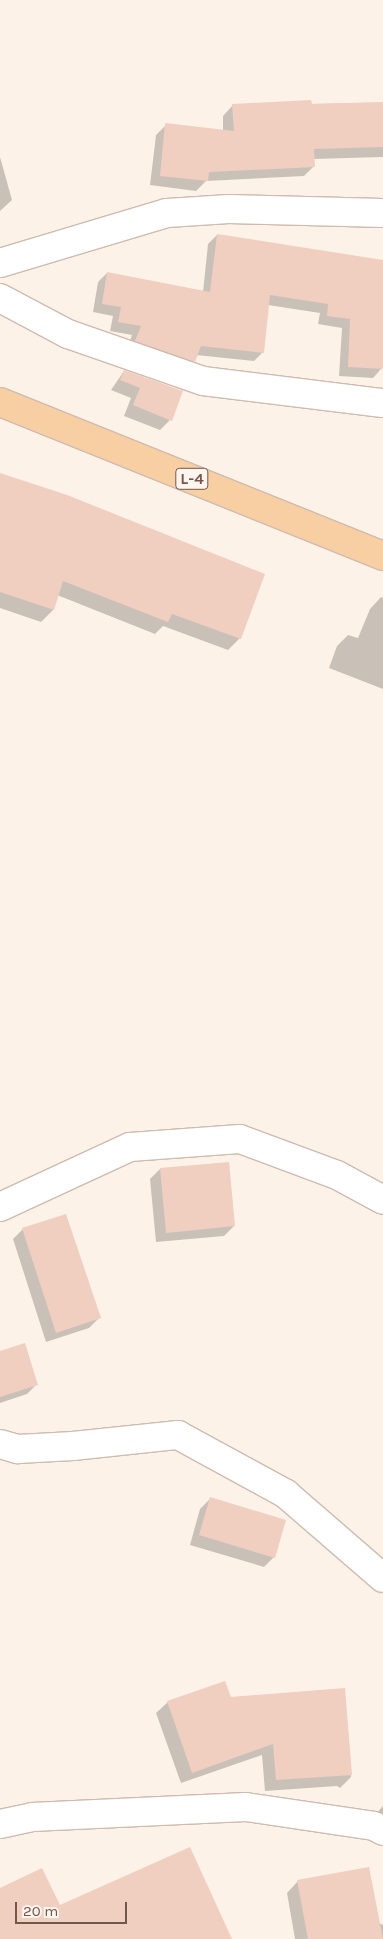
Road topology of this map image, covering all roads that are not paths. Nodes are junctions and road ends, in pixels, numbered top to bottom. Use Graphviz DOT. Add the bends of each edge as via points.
graph roads {
  1 [pos="383,213"];
  2 [pos="0,263"];
  3 [pos="0,298"];
  4 [pos="0,402"];
  5 [pos="383,403"];
  6 [pos="383,556"];
  7 [pos="383,1200"];
  8 [pos="0,1207"];
  9 [pos="0,1444"];
  10 [pos="383,1578"];
  11 [pos="0,1824"];
  12 [pos="383,1831"];
  1 -- 2 [label="street" via="229,209 167,213"];
  3 -- 5 [label="street" via="68,334 203,381"];
  4 -- 6 [label="main road, L-4"];
  7 -- 8 [label="street" via="337,1175 240,1139 130,1147"];
  9 -- 10 [label="street" via="18,1449 178,1435 286,1494"];
  11 -- 12 [label="street" via="32,1817 246,1807 374,1826"];
}
